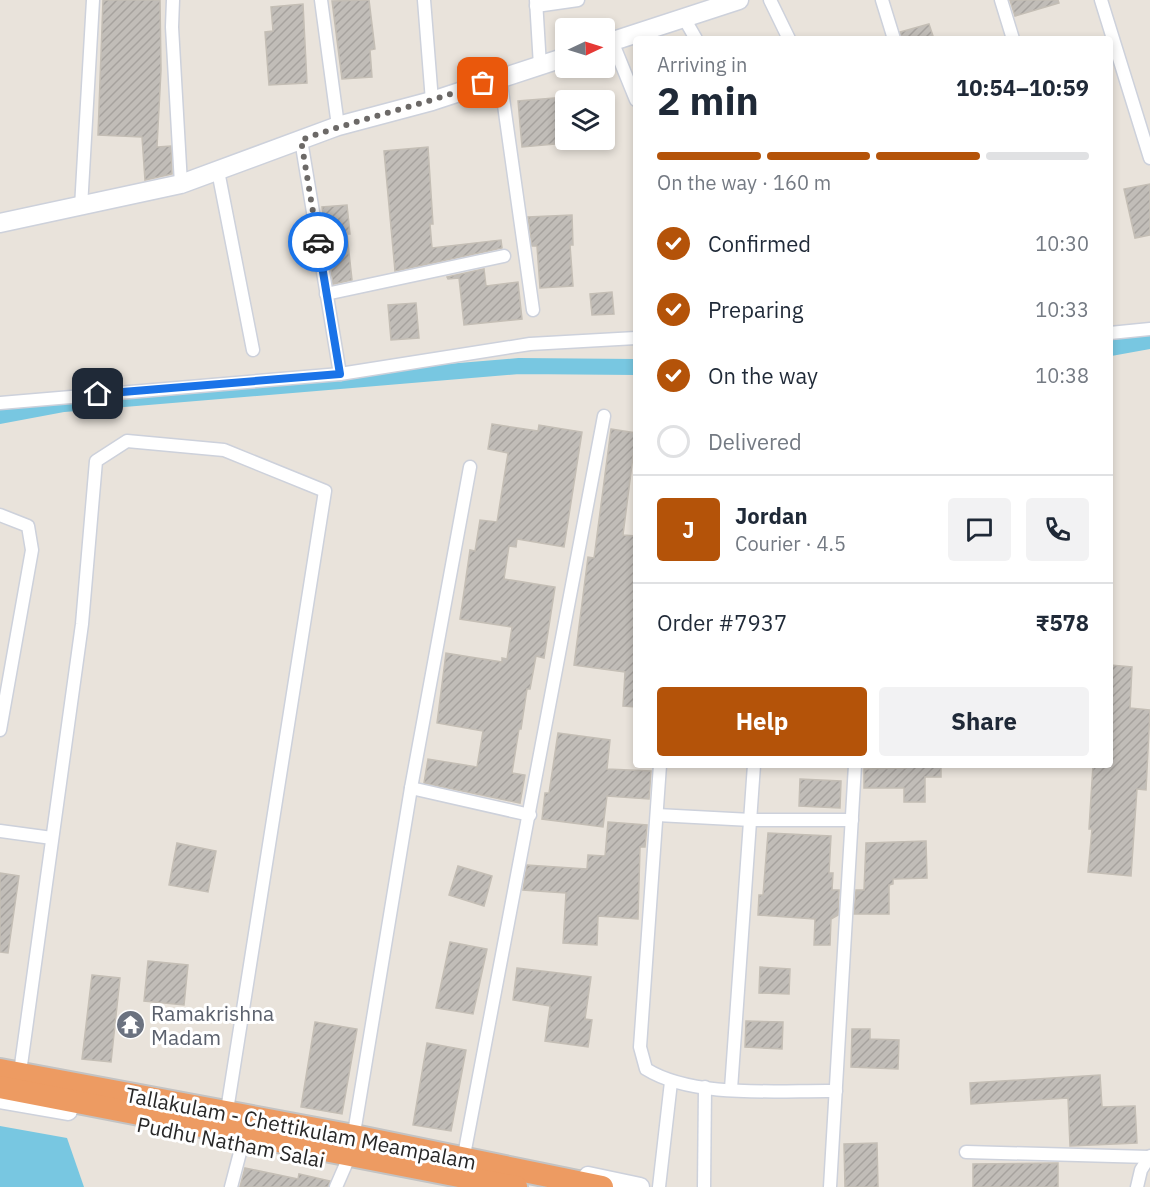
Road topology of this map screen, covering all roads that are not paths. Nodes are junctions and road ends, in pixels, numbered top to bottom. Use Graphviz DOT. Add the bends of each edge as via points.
graph roads {
  1 [pos="93,0"];
  2 [pos="173,0"];
  3 [pos="321,0"];
  4 [pos="424,0"];
  5 [pos="578,0"];
  6 [pos="739,0"];
  7 [pos="770,0"];
  8 [pos="882,0"];
  9 [pos="1001,0"];
  10 [pos="1101,0"];
  11 [pos="536,3"];
  12 [pos="693,10"];
  13 [pos="696,36"];
  14 [pos="788,36"];
  15 [pos="893,36"];
  16 [pos="1012,36"];
  17 [pos="1112,36"];
  18 [pos="615,39"];
  19 [pos="1113,39"];
  20 [pos="615,56"];
  21 [pos="555,61"];
  22 [pos="540,66"];
  23 [pos="500,77"];
  24 [pos="633,94"];
  25 [pos="432,101"];
  26 [pos="338,126"];
  27 [pos="301,140"];
  28 [pos="1150,158"];
  29 [pos="218,171"];
  30 [pos="181,184"];
  31 [pos="81,207"];
  32 [pos="0,223"];
  33 [pos="504,256"];
  34 [pos="326,294"];
  35 [pos="533,310"];
  36 [pos="1150,329"];
  37 [pos="1113,333"];
  38 [pos="633,338"];
  39 [pos="253,350"];
  40 [pos="340,374"];
  41 [pos="0,403"];
  42 [pos="604,416"];
  43 [pos="470,467"];
  44 [pos="0,515"];
  45 [pos="0,730"];
  46 [pos="660,768"];
  47 [pos="754,768"];
  48 [pos="855,768"];
  49 [pos="411,788"];
  50 [pos="530,815"];
  51 [pos="657,815"];
  52 [pos="751,820"];
  53 [pos="852,820"];
  54 [pos="0,831"];
  55 [pos="52,838"];
  56 [pos="0,1062"];
  57 [pos="11,1068"];
  58 [pos="671,1082"];
  59 [pos="0,1087"];
  60 [pos="705,1087"];
  61 [pos="731,1089"];
  62 [pos="836,1091"];
  63 [pos="0,1099"];
  64 [pos="228,1104"];
  65 [pos="355,1127"];
  66 [pos="242,1145"];
  67 [pos="465,1150"];
  68 [pos="966,1152"];
  69 [pos="1149,1156"];
  70 [pos="346,1164"];
  71 [pos="451,1186"];
  72 [pos="231,1187"];
  73 [pos="336,1187"];
  74 [pos="516,1187"];
  75 [pos="602,1187"];
  76 [pos="640,1187"];
  77 [pos="659,1187"];
  78 [pos="704,1187"];
  79 [pos="830,1187"];
  80 [pos="1137,1187"];
  1 -- 31 [label="street"];
  2 -- 30 [label="street"];
  3 -- 26 [label="street"];
  4 -- 25 [label="street"];
  5 -- 11 [label="street"];
  6 -- 12 [label="main road"];
  7 -- 14 [label="street"];
  8 -- 15 [label="street"];
  9 -- 16 [label="street"];
  10 -- 17 [label="street"];
  11 -- 22 [label="street"];
  12 -- 13 [label="street"];
  12 -- 18 [label="main road"];
  19 -- 28 [label="street"];
  20 -- 24 [label="street"];
  21 -- 22 [label="main road"];
  22 -- 23 [label="main road"];
  23 -- 25 [label="main road"];
  23 -- 35 [label="street"];
  25 -- 26 [label="main road"];
  26 -- 27 [label="main road"];
  27 -- 29 [label="main road"];
  27 -- 34 [label="street"];
  29 -- 30 [label="main road"];
  29 -- 39 [label="street"];
  30 -- 31 [label="main road"];
  31 -- 32 [label="main road"];
  33 -- 34 [label="street"];
  34 -- 40 [label="street"];
  36 -- 37 [label="street"];
  38 -- 40 [label="street" via="530,344"];
  40 -- 41 [label="street"];
  42 -- 50 [label="street"];
  43 -- 49 [label="street"];
  44 -- 45 [label="street" via="28,526 32,550"];
  46 -- 51 [label="street"];
  47 -- 52 [label="street"];
  48 -- 53 [label="street"];
  49 -- 50 [label="street"];
  49 -- 65 [label="street"];
  50 -- 67 [label="street"];
  51 -- 52 [label="street"];
  51 -- 58 [label="street" via="640,1047 646,1070"];
  52 -- 53 [label="street"];
  52 -- 61 [label="street"];
  53 -- 62 [label="street"];
  54 -- 55 [label="street"];
  55 -- 57 [label="street"];
  55 -- 64 [label="street" via="82,624 96,461 127,441 224,450 325,490"];
  56 -- 57 [label="main road, Pudhu Natham Salai"];
  57 -- 64 [label="main road, Pudhu Natham Salai"];
  57 -- 75 [label="highway, Tallakulam - Chettikulam Meampalam"];
  58 -- 60 [label="street"];
  58 -- 77 [label="street"];
  59 -- 74 [label="highway, Tallakulam - Chettikulam Meampalam"];
  60 -- 61 [label="street"];
  60 -- 78 [label="street"];
  61 -- 62 [label="street"];
  62 -- 79 [label="street"];
  63 -- 66 [label="main road, Pudhu Natham Salai"];
  64 -- 65 [label="main road, Pudhu Natham Salai"];
  65 -- 67 [label="main road, Pudhu Natham Salai"];
  66 -- 70 [label="main road, Pudhu Natham Salai"];
  66 -- 72 [label="street"];
  67 -- 76 [label="main road, Pudhu Natham Salai"];
  68 -- 69 [label="street"];
  69 -- 80 [label="street"];
  70 -- 71 [label="main road, Pudhu Natham Salai"];
  70 -- 73 [label="street"];
}
